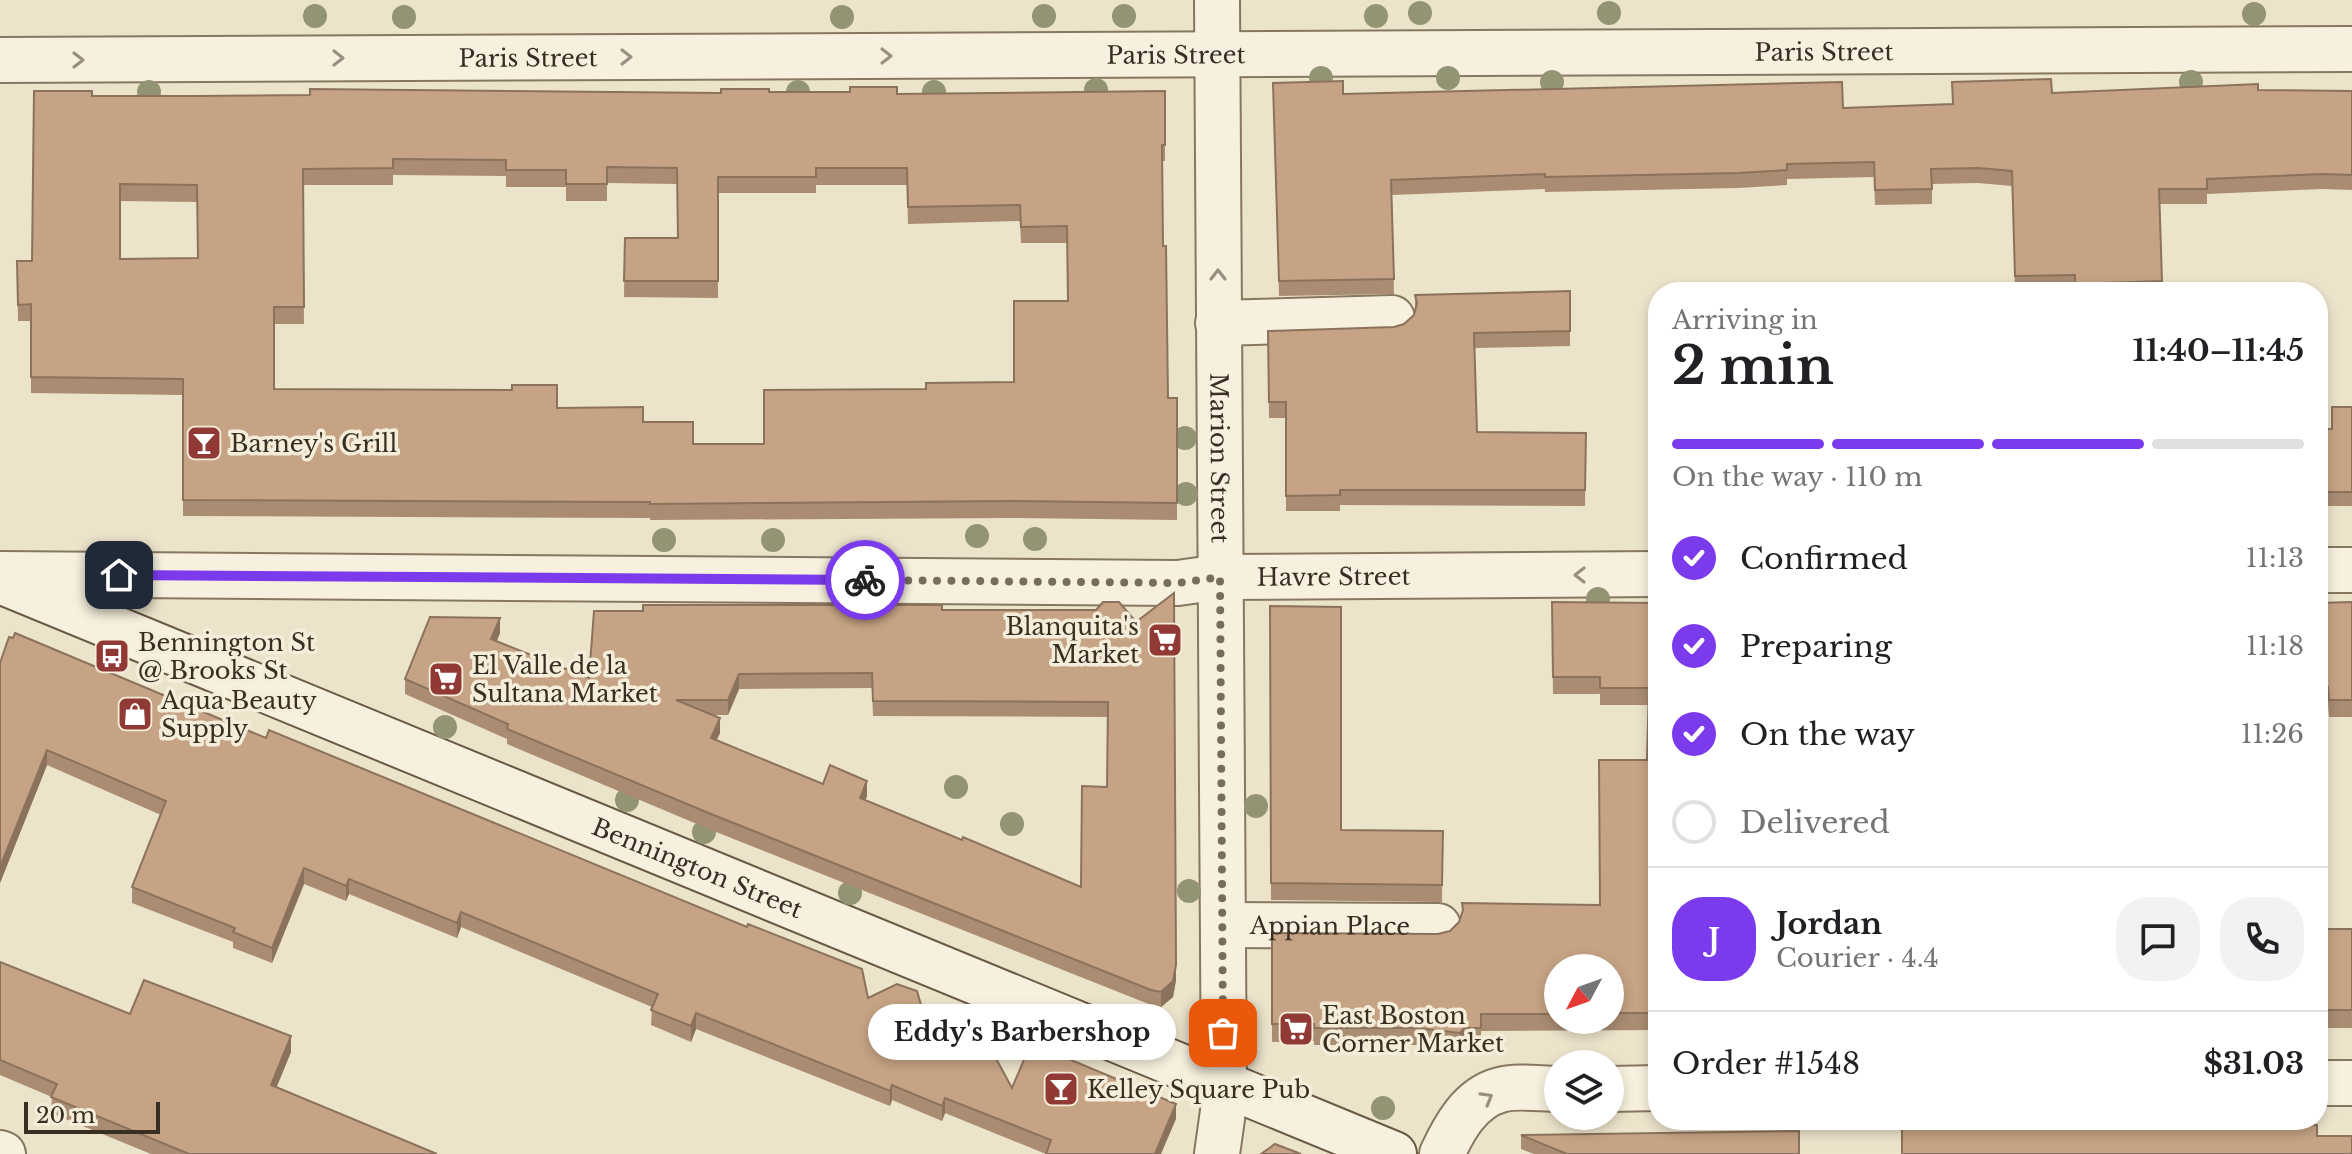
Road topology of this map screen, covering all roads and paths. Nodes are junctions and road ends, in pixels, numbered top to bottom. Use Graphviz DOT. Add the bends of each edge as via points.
graph roads {
  1 [pos="1217,0"];
  2 [pos="2352,49"];
  3 [pos="1217,54"];
  4 [pos="0,60"];
  5 [pos="1392,318"];
  6 [pos="1218,323"];
  7 [pos="2328,570"];
  8 [pos="2352,570"];
  9 [pos="0,574"];
  10 [pos="1648,574"];
  11 [pos="1220,577"];
  12 [pos="0,581"];
  13 [pos="1224,925"];
  14 [pos="1438,926"];
  15 [pos="2328,1083"];
  16 [pos="2352,1083"];
  17 [pos="1223,1084"];
  18 [pos="1648,1088"];
  19 [pos="1544,1089"];
  20 [pos="1624,1089"];
  21 [pos="1217,1154"];
  22 [pos="1394,1154"];
  23 [pos="1442,1154"];
  1 -- 3 [label="street, Marion Street"];
  2 -- 3 [label="street, Paris Street"];
  4 -- 3 [label="street, Paris Street, one-way"];
  6 -- 3 [label="street, Marion Street, one-way"];
  5 -- 6 [label="street"];
  6 -- 11 [label="street, Marion Street"];
  7 -- 8 [label="street"];
  9 -- 11 [label="street, Havre Street" via="1178,583"];
  10 -- 11 [label="street, Havre Street, one-way"];
  11 -- 13 [label="street, Marion Street"];
  12 -- 17 [label="street, Bennington Street"];
  13 -- 14 [label="street, Appian Place"];
  13 -- 17 [label="street, Marion Street"];
  15 -- 16 [label="street"];
  17 -- 21 [label="street, Marion Street"];
  17 -- 22 [label="street, Bennington Street"];
  18 -- 20 [label="street"];
  23 -- 19 [label="street, one-way" via="1454,1128 1476,1103 1501,1090"];
}
